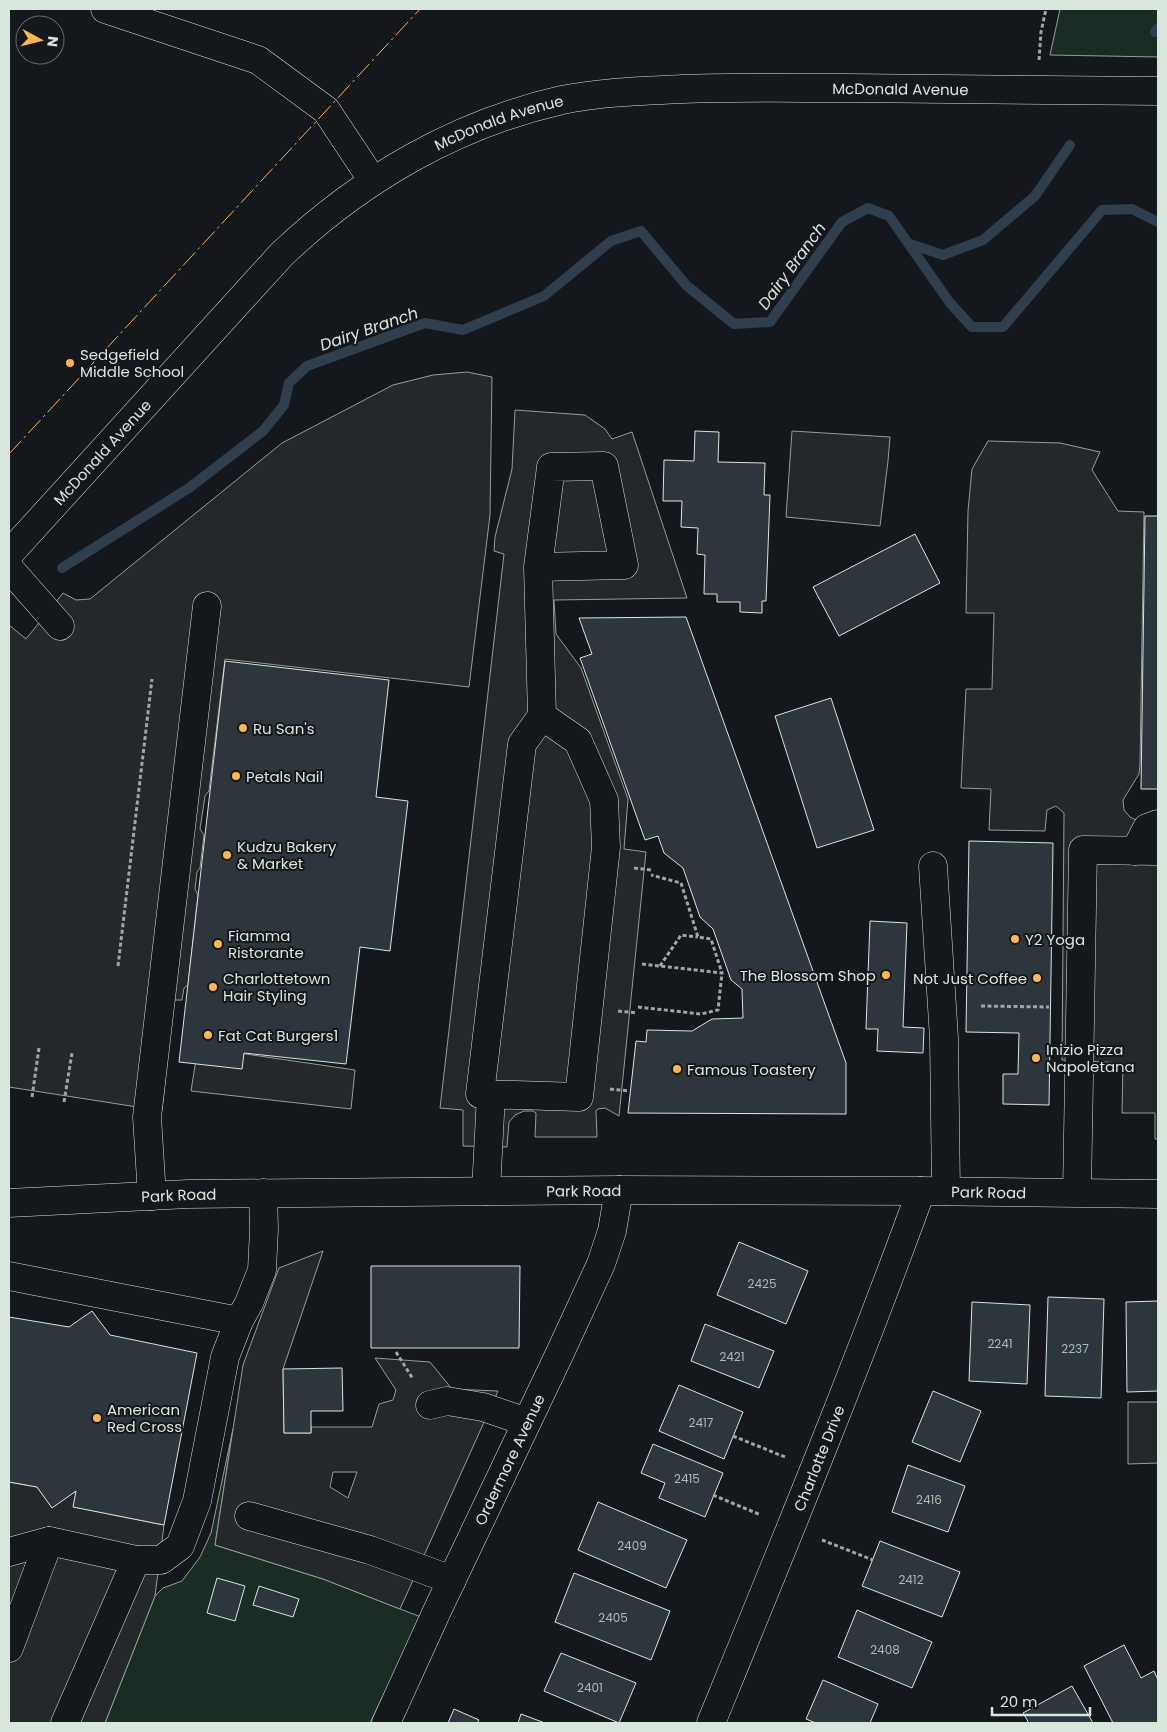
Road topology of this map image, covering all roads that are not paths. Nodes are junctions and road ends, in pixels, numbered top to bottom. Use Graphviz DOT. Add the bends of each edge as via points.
graph roads {
  1 [pos="105,9"];
  2 [pos="1158,91"];
  3 [pos="373,181"];
  4 [pos="9,554"];
  5 [pos="538,567"];
  6 [pos="9,568"];
  7 [pos="207,606"];
  8 [pos="60,626"];
  9 [pos="542,716"];
  10 [pos="1158,824"];
  11 [pos="1146,851"];
  12 [pos="933,866"];
  13 [pos="491,1095"];
  14 [pos="619,1190"];
  15 [pos="486,1191"];
  16 [pos="934,1191"];
  17 [pos="1078,1192"];
  18 [pos="263,1193"];
  19 [pos="1158,1194"];
  20 [pos="152,1196"];
  21 [pos="9,1203"];
  22 [pos="9,1276"];
  23 [pos="239,1322"];
  24 [pos="430,1405"];
  25 [pos="527,1422"];
  26 [pos="249,1516"];
  27 [pos="50,1541"];
  28 [pos="9,1552"];
  29 [pos="136,1560"];
  30 [pos="452,1580"];
  31 [pos="9,1648"];
  32 [pos="65,1723"];
  33 [pos="386,1723"];
  34 [pos="711,1723"];
  1 -- 3 [label="street" via="258,60 326,110"];
  2 -- 3 [label="street, McDonald Avenue" via="740,87 633,91 563,100 496,119 399,164"];
  3 -- 4 [label="street, McDonald Avenue" via="338,205 282,254"];
  5 -- 9 [label="street"];
  6 -- 8 [label="street"];
  7 -- 20 [label="street" via="147,1117"];
  9 -- 13 [label="street" via="522,744 480,1094"];
  9 -- 13 [label="street" via="578,741 604,800 606,847 579,1097"];
  10 -- 11 [label="street" via="1147,828"];
  11 -- 17 [label="street" via="1083,850"];
  12 -- 16 [label="street" via="944,1038"];
  13 -- 15 [label="street"];
  14 -- 15 [label="street, Park Road"];
  14 -- 16 [label="street, Park Road"];
  14 -- 25 [label="street, Ordermore Avenue" via="612,1231 601,1264"];
  15 -- 18 [label="street, Park Road"];
  16 -- 17 [label="street, Park Road"];
  16 -- 34 [label="street, Charlotte Drive" via="895,1265"];
  17 -- 19 [label="street, Park Road"];
  18 -- 20 [label="street, Park Road"];
  18 -- 23 [label="street" via="262,1270"];
  20 -- 21 [label="street, Park Road"];
  22 -- 23 [label="street"];
  23 -- 29 [label="street" via="225,1356 197,1501 180,1546 161,1560"];
  24 -- 25 [label="street" via="447,1401 483,1407"];
  25 -- 30 [label="street, Ordermore Avenue"];
  26 -- 30 [label="street" via="370,1550"];
  27 -- 28 [label="street"];
  27 -- 29 [label="street"];
  27 -- 31 [label="street"];
  29 -- 32 [label="street"];
  30 -- 33 [label="street, Ordermore Avenue"];
}
